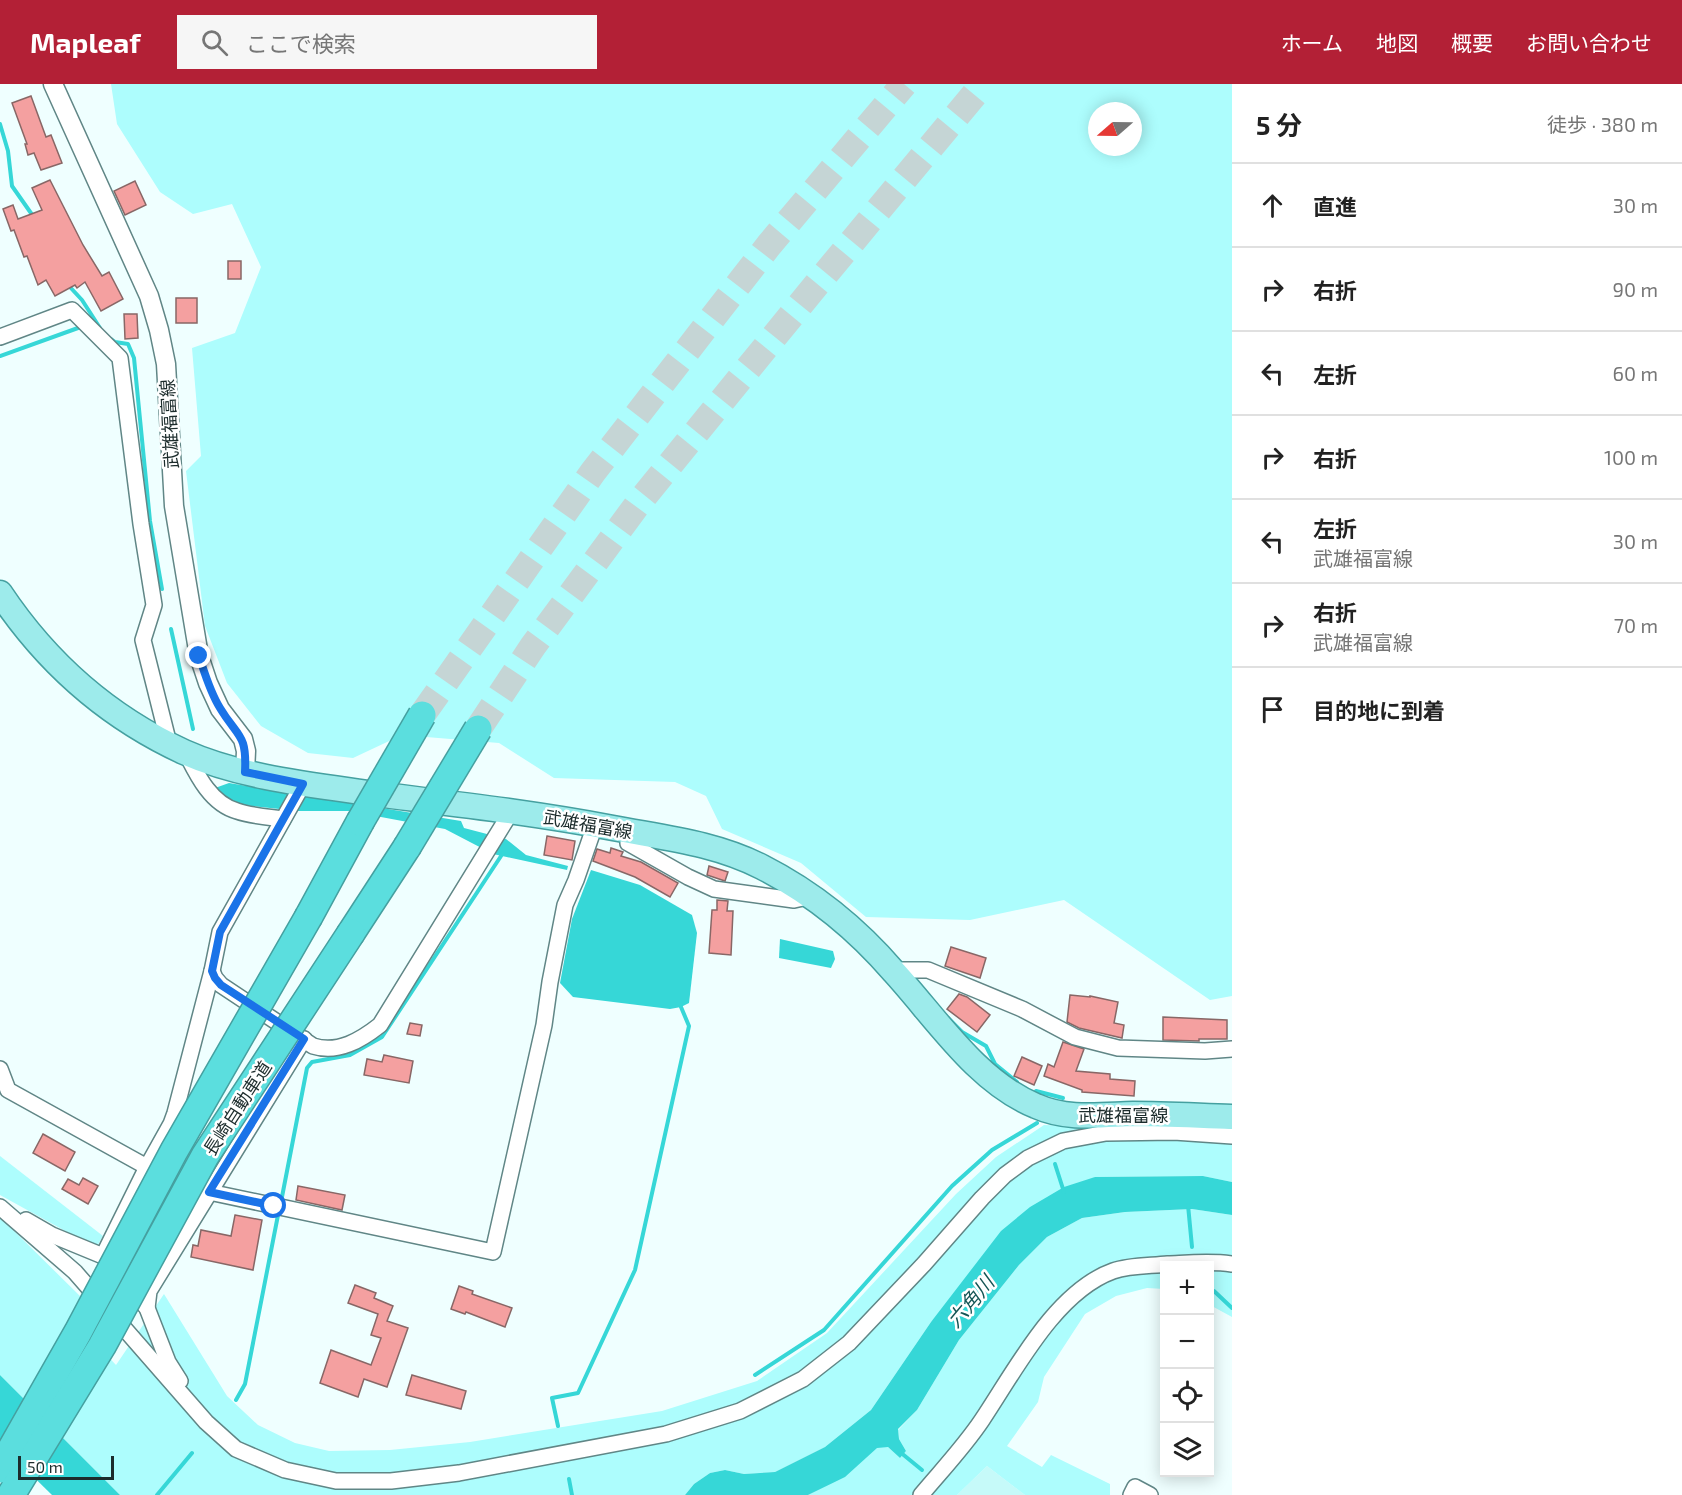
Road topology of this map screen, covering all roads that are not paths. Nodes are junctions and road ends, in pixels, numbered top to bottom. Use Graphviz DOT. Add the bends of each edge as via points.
graph roads {
  1 [pos="53,84"];
  2 [pos="0,337"];
  3 [pos="0,593"];
  4 [pos="422,715"];
  5 [pos="478,729"];
  6 [pos="178,748"];
  7 [pos="245,772"];
  8 [pos="301,788"];
  9 [pos="284,817"];
  10 [pos="506,820"];
  11 [pos="594,825"];
  12 [pos="629,831"];
  13 [pos="812,896"];
  14 [pos="893,970"];
  15 [pos="212,971"];
  16 [pos="304,1039"];
  17 [pos="1232,1049"];
  18 [pos="0,1069"];
  19 [pos="1232,1117"];
  20 [pos="1232,1136"];
  21 [pos="147,1167"];
  22 [pos="209,1192"];
  23 [pos="0,1206"];
  24 [pos="103,1256"];
  25 [pos="1232,1264"];
  26 [pos="147,1308"];
  27 [pos="206,1422"];
  28 [pos="0,1469"];
  29 [pos="11,1495"];
  30 [pos="921,1495"];
  31 [pos="1131,1495"];
  32 [pos="1150,1495"];
  1 -- 7 [label="street, 武雄福富線" via="149,296 159,330 166,364 174,506 199,656 220,709 243,739"];
  2 -- 6 [label="street" via="72,310 120,358 154,605 143,640"];
  3 -- 6 [label="main road, 武雄福富線" via="50,657 89,694 135,727"];
  4 -- 28 [label="highway, 長崎自動車道, bridge" via="174,1151"];
  5 -- 29 [label="highway, 長崎自動車道, bridge" via="407,847 206,1156 102,1346"];
  6 -- 7 [label="main road, 武雄福富線"];
  6 -- 9 [label="street" via="219,802 234,811"];
  7 -- 8 [label="main road, 武雄福富線"];
  8 -- 9 [label="street"];
  8 -- 10 [label="main road, 武雄福富線"];
  9 -- 15 [label="street" via="220,932"];
  10 -- 11 [label="main road, 武雄福富線"];
  10 -- 16 [label="street" via="380,1025 362,1040 324,1050"];
  11 -- 12 [label="main road, 武雄福富線"];
  11 -- 22 [label="street" via="566,905 494,1252"];
  12 -- 13 [label="main road, 武雄福富線" via="730,852"];
  12 -- 13 [label="street" via="627,843 714,889 794,900"];
  13 -- 14 [label="main road, 武雄福富線" via="854,930"];
  14 -- 17 [label="street" via="928,970 1022,1009 1075,1037 1118,1048"];
  14 -- 19 [label="main road, 武雄福富線" via="994,1081 1036,1106 1073,1116"];
  15 -- 16 [label="street" via="221,985"];
  15 -- 21 [label="street" via="175,1113"];
  16 -- 22 [label="street"];
  18 -- 21 [label="street" via="8,1090"];
  20 -- 27 [label="street" via="1106,1133 1063,1141 1028,1158 982,1198 849,1343 803,1379 740,1411 666,1434 459,1473 391,1481 336,1481 285,1470 237,1449"];
  21 -- 24 [label="street"];
  22 -- 26 [label="street" via="149,1291"];
  23 -- 24 [label="street" via="52,1235"];
  23 -- 27 [label="street" via="75,1272"];
  24 -- 26 [label="street"];
  25 -- 30 [label="street" via="1136,1266 1096,1279 1077,1293 1047,1322 980,1424"];
  26 -- 27 [label="street" via="168,1362"];
  31 -- 32 [label="street" via="1135,1487"];
}
